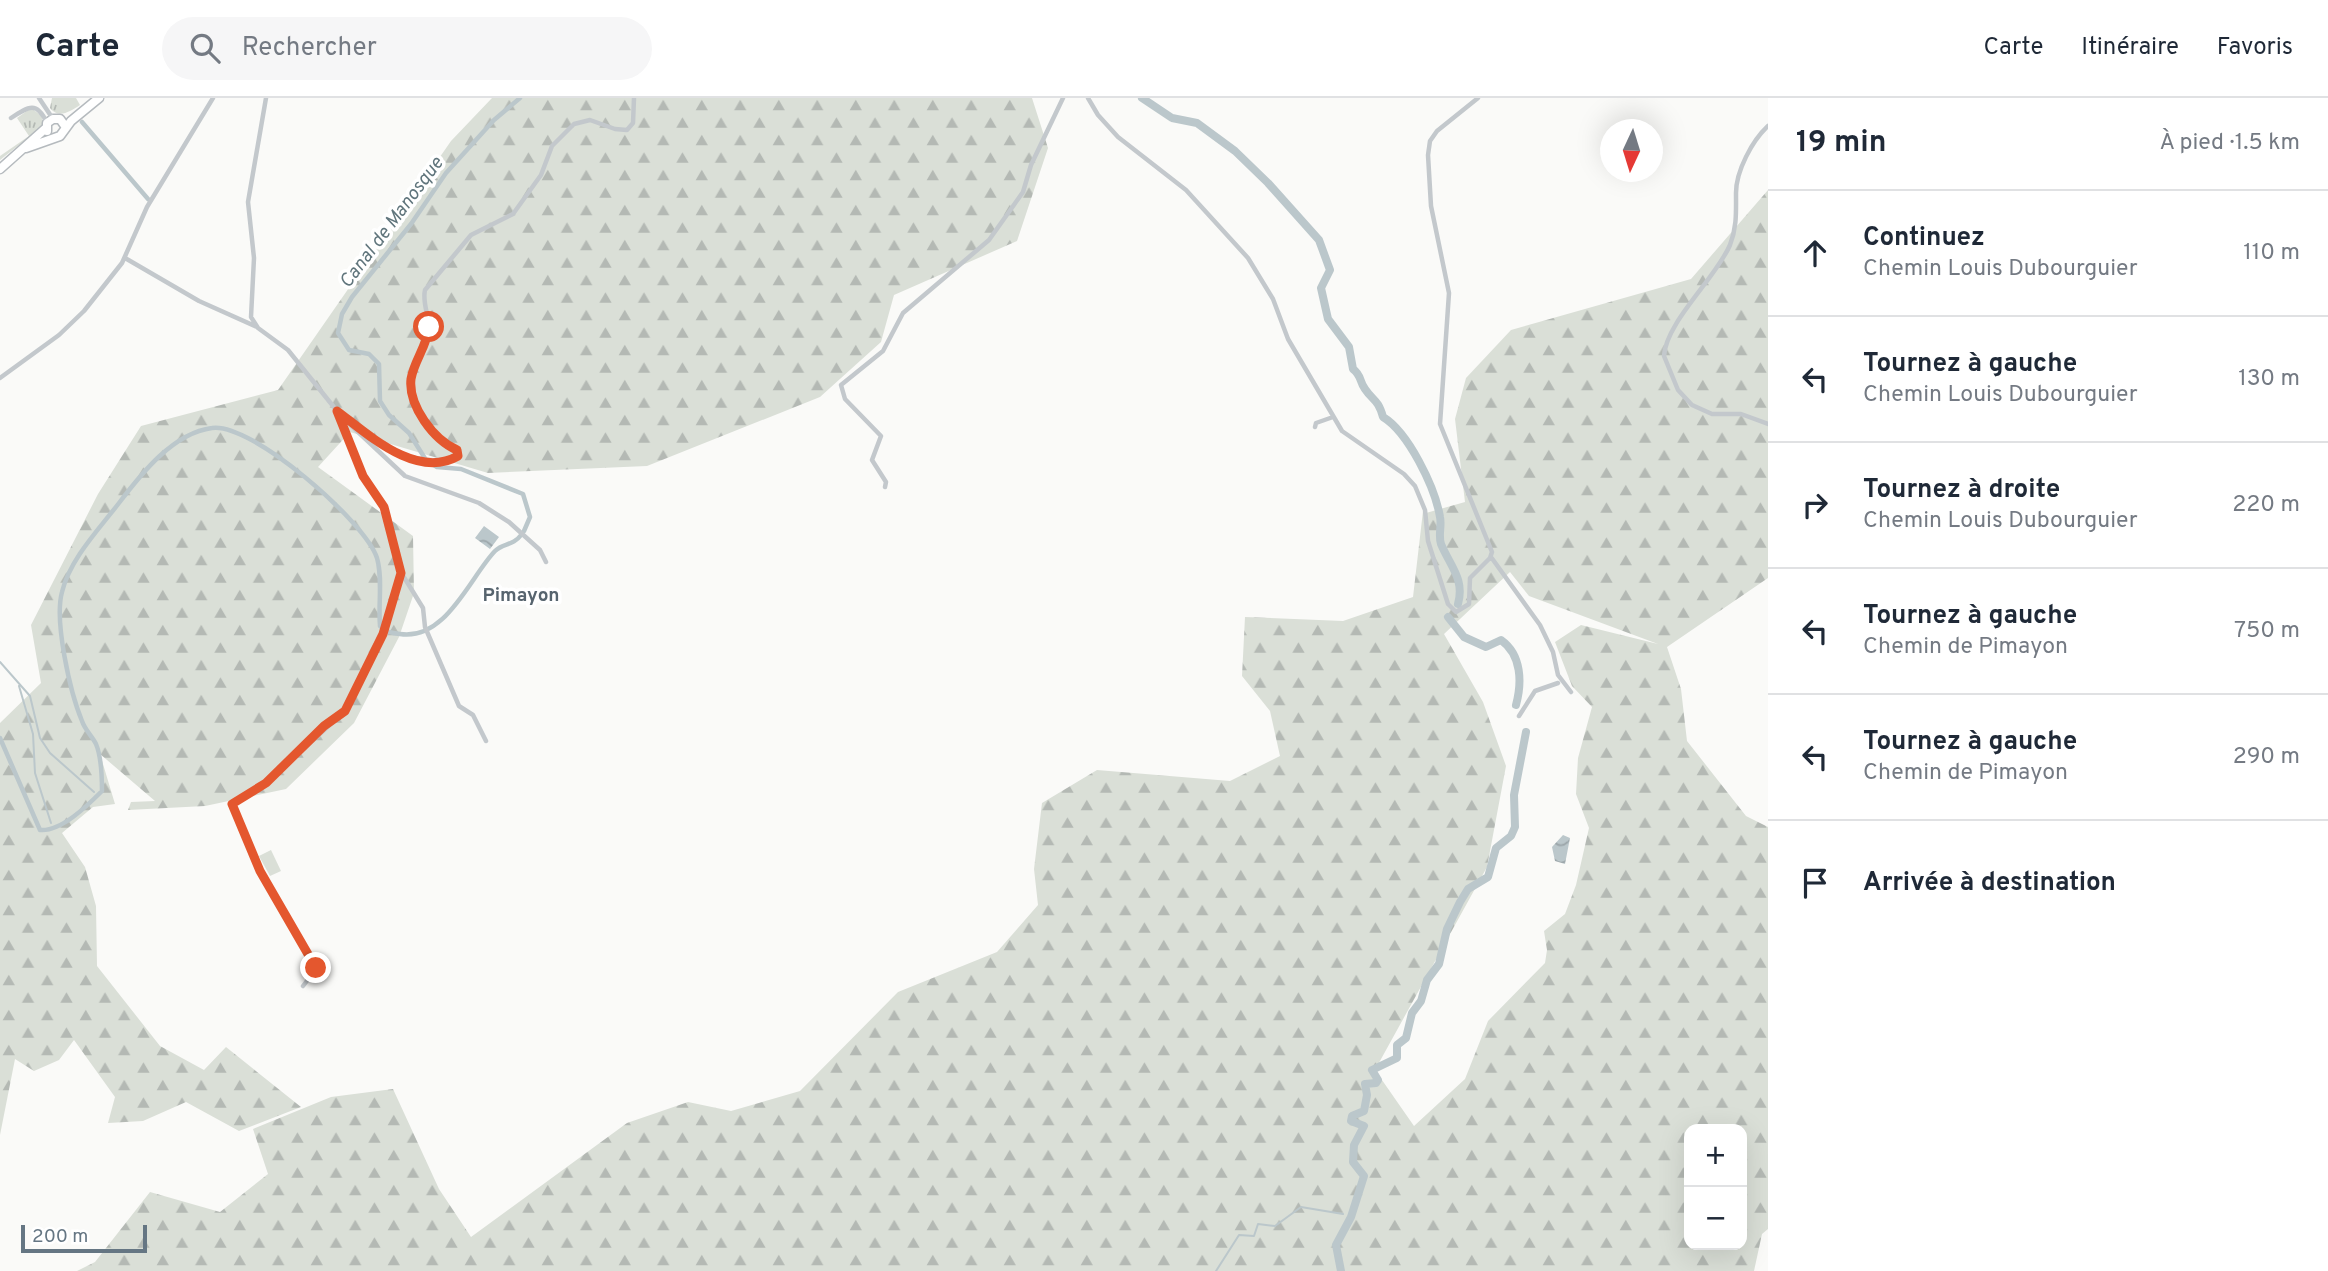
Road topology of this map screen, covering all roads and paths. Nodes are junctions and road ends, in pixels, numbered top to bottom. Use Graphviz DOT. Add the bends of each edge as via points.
graph roads {
  1 [pos="39,98"];
  2 [pos="99,98"];
  3 [pos="213,98"];
  4 [pos="266,98"];
  5 [pos="634,98"];
  6 [pos="1063,98"];
  7 [pos="1088,98"];
  8 [pos="1478,98"];
  9 [pos="11,118"];
  10 [pos="54,123"];
  11 [pos="1768,126"];
  12 [pos="54,137"];
  13 [pos="26,148"];
  14 [pos="0,169"];
  15 [pos="125,258"];
  16 [pos="258,328"];
  17 [pos="0,378"];
  18 [pos="337,411"];
  19 [pos="1333,417"];
  20 [pos="1768,424"];
  21 [pos="1315,427"];
  22 [pos="885,487"];
  23 [pos="1490,557"];
  24 [pos="546,562"];
  25 [pos="401,573"];
  26 [pos="1558,682"];
  27 [pos="1571,692"];
  28 [pos="1519,716"];
  29 [pos="486,740"];
  30 [pos="303,986"];
  1 -- 10 [label="street"];
  2 -- 10 [label="main road"];
  3 -- 15 [label="street" via="147,207"];
  4 -- 16 [label="street" via="248,202 255,268 250,311"];
  5 -- 18 [label="street" via="629,129 586,120 573,125 552,146 541,175 513,214 471,235 427,287 429,332 412,376 412,394 435,435 458,453 455,458 425,462 381,444"];
  6 -- 22 [label="street" via="1023,192 989,240 903,313 883,351 841,385 845,399 881,436 872,460 886,481"];
  7 -- 19 [label="street" via="1118,137 1186,190 1248,258"];
  8 -- 23 [label="street" via="1437,131 1428,155 1431,206 1450,293 1440,424 1490,545"];
  9 -- 10 [label="street" via="35,106"];
  10 -- 12 [label="main road"];
  10 -- 12 [label="main road" via="63,135"];
  10 -- 13 [label="main road"];
  11 -- 20 [label="street" via="1750,149 1738,180 1738,213 1729,247 1682,317 1664,356 1678,390 1692,405 1712,414 1741,414"];
  12 -- 13 [label="main road"];
  13 -- 14 [label="main road"];
  15 -- 16 [label="street" via="198,301"];
  15 -- 17 [label="street" via="84,311"];
  16 -- 18 [label="street" via="288,351"];
  18 -- 24 [label="street" via="400,473 485,506 530,540"];
  18 -- 25 [label="street" via="363,476 384,507"];
  19 -- 21 [label="street"];
  19 -- 23 [label="street" via="1342,431 1416,486 1425,510 1428,541 1448,604 1456,612 1470,602 1470,577"];
  23 -- 27 [label="street" via="1541,625 1558,675"];
  25 -- 29 [label="street" via="423,608 426,629 459,706 473,715"];
  25 -- 30 [label="street" via="384,631 345,711 266,783 232,802 260,871 316,967"];
  26 -- 28 [label="street" via="1535,691"];
}
